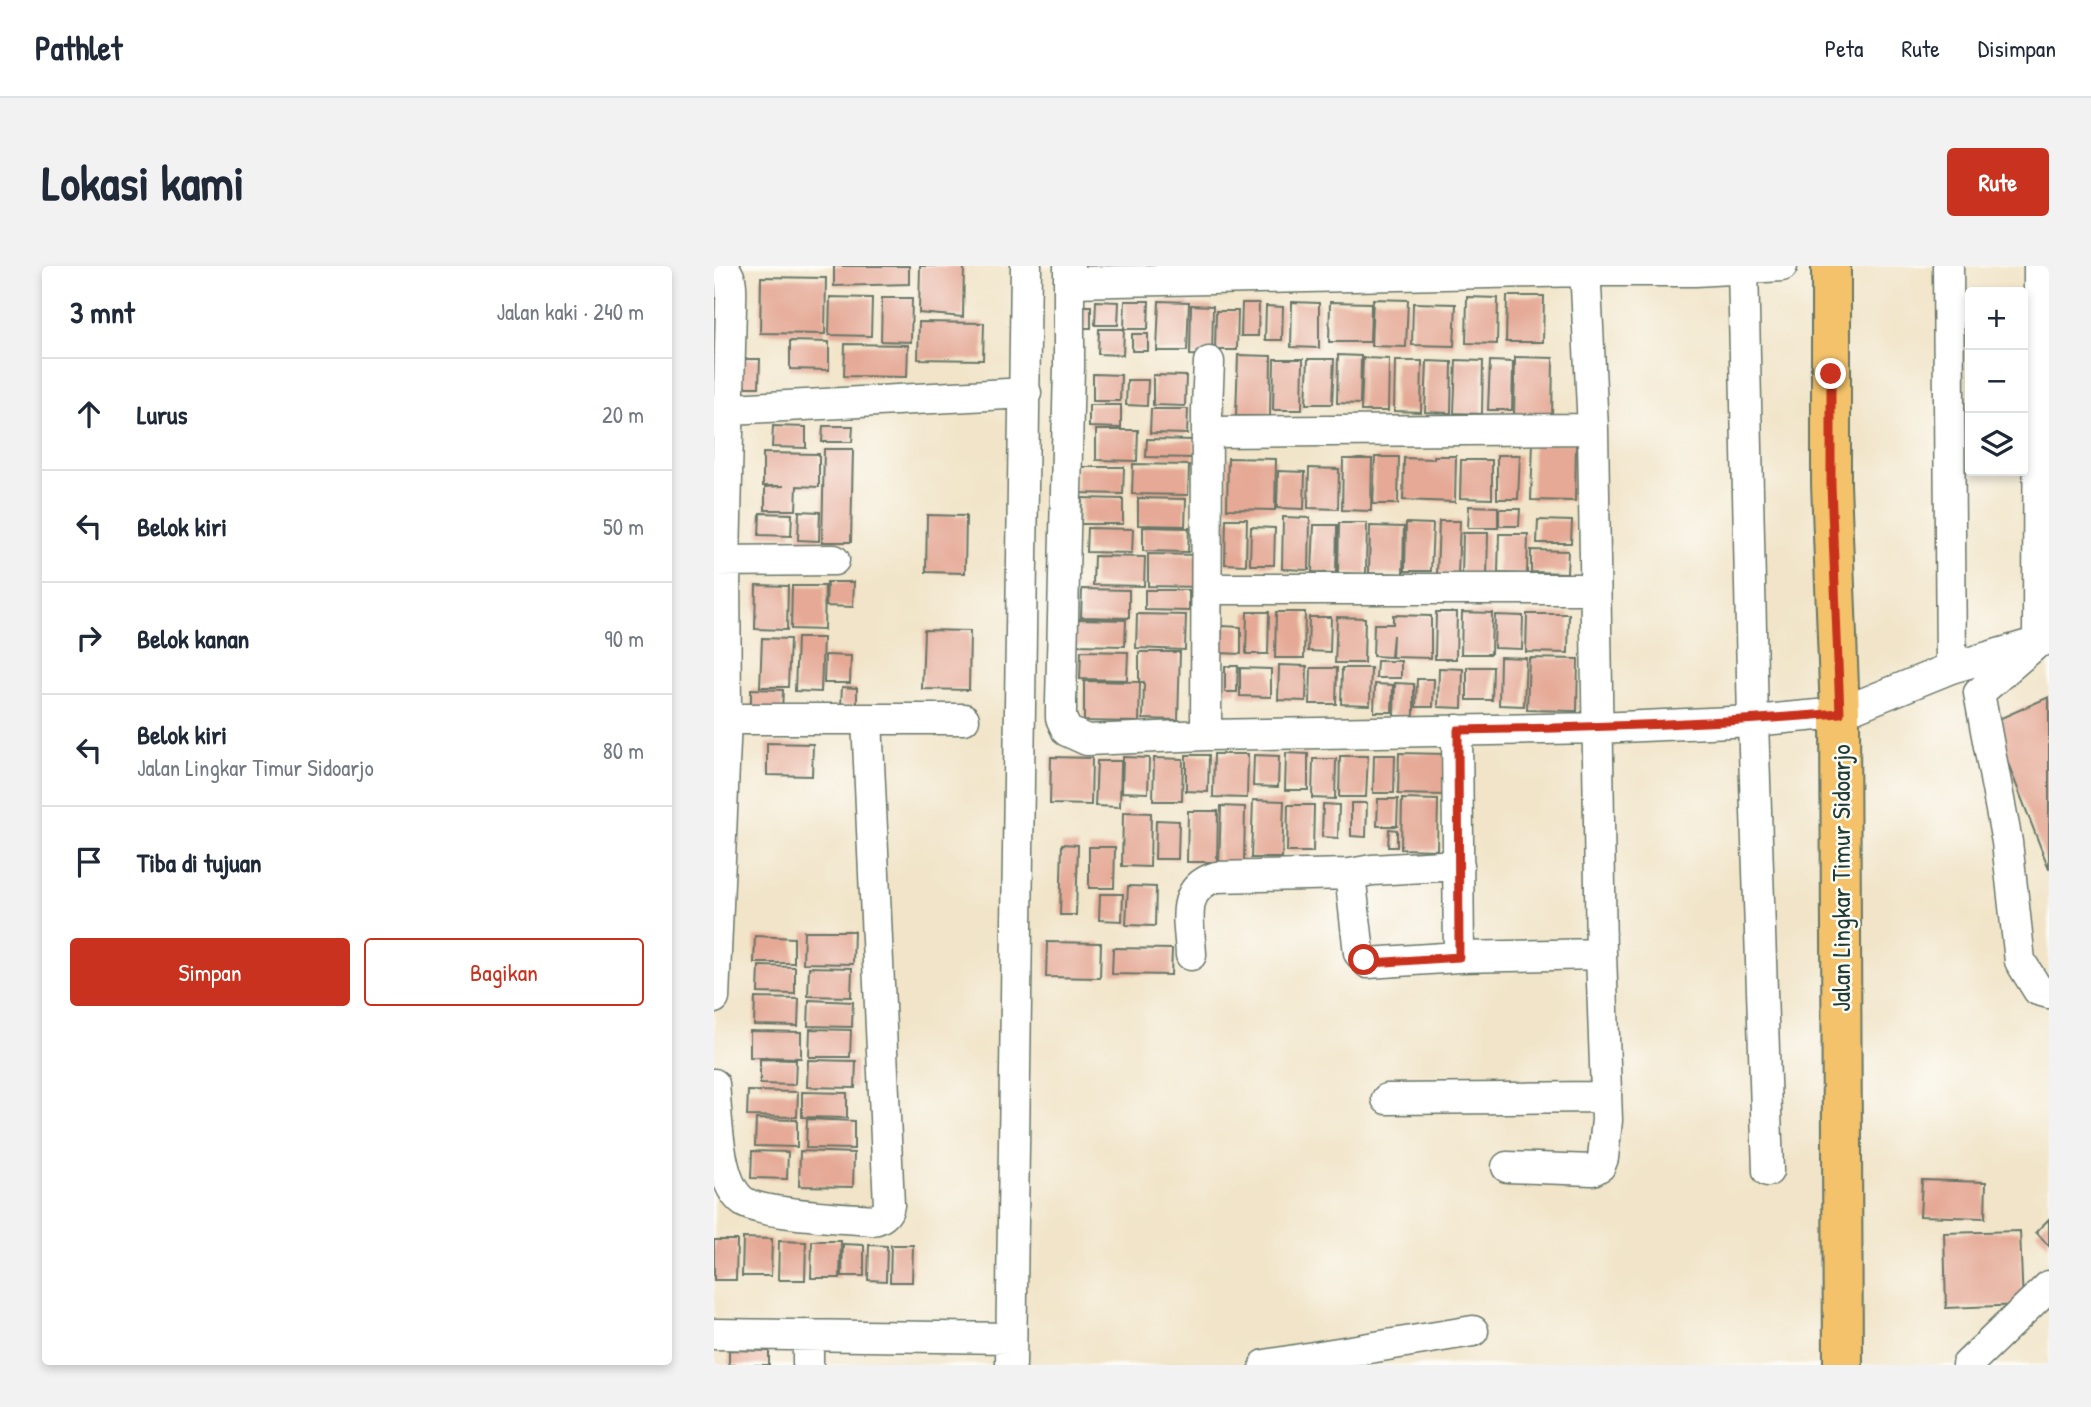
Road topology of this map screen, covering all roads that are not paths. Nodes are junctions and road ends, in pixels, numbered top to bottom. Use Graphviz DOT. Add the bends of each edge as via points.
graph roads {
  1 [pos="720,266"];
  2 [pos="1026,266"];
  3 [pos="1783,266"];
  4 [pos="1831,266"];
  5 [pos="1948,266"];
  6 [pos="2039,266"];
  7 [pos="1585,268"];
  8 [pos="1743,268"];
  9 [pos="1320,271"];
  10 [pos="1070,274"];
  11 [pos="1121,274"];
  12 [pos="1209,362"];
  13 [pos="1026,393"];
  14 [pos="721,410"];
  15 [pos="1593,429"];
  16 [pos="1208,432"];
  17 [pos="834,560"];
  18 [pos="720,561"];
  19 [pos="1206,589"];
  20 [pos="1595,589"];
  21 [pos="2043,641"];
  22 [pos="1951,668"];
  23 [pos="1840,713"];
  24 [pos="720,719"];
  25 [pos="867,719"];
  26 [pos="964,719"];
  27 [pos="1754,721"];
  28 [pos="1598,728"];
  29 [pos="1458,730"];
  30 [pos="1206,735"];
  31 [pos="1459,865"];
  32 [pos="1350,874"];
  33 [pos="1601,954"];
  34 [pos="1191,955"];
  35 [pos="1459,957"];
  36 [pos="2049,993"];
  37 [pos="714,998"];
  38 [pos="714,1084"];
  39 [pos="1605,1097"];
  40 [pos="1387,1099"];
  41 [pos="1507,1167"];
  42 [pos="1768,1171"];
  43 [pos="2049,1286"];
  44 [pos="714,1314"];
  45 [pos="1473,1331"];
  46 [pos="714,1334"];
  47 [pos="750,1334"];
  48 [pos="808,1335"];
  49 [pos="1011,1352"];
  50 [pos="808,1365"];
  51 [pos="1265,1365"];
  52 [pos="1843,1365"];
  53 [pos="1967,1365"];
  1 -- 14 [label="street" via="727,270 731,286"];
  2 -- 13 [label="street"];
  3 -- 8 [label="street"];
  4 -- 23 [label="main road, Jalan Lingkar Timur Sidoarjo" via="1831,484"];
  5 -- 22 [label="street"];
  6 -- 21 [label="street"];
  7 -- 8 [label="street"];
  7 -- 9 [label="street"];
  7 -- 15 [label="street"];
  8 -- 27 [label="street"];
  9 -- 11 [label="street"];
  10 -- 11 [label="street"];
  10 -- 30 [label="street" via="1063,726 1087,740"];
  12 -- 16 [label="street"];
  13 -- 14 [label="street"];
  13 -- 49 [label="street"];
  14 -- 18 [label="street"];
  15 -- 16 [label="street"];
  15 -- 20 [label="street"];
  16 -- 19 [label="street"];
  17 -- 18 [label="street"];
  18 -- 24 [label="street"];
  19 -- 20 [label="street"];
  19 -- 30 [label="street"];
  20 -- 28 [label="street"];
  21 -- 22 [label="street"];
  21 -- 36 [label="street" via="1979,693 2007,842 2020,961 2038,990"];
  22 -- 23 [label="street"];
  23 -- 27 [label="street"];
  23 -- 52 [label="main road, Jalan Lingkar Timur Sidoarjo"];
  24 -- 25 [label="street"];
  24 -- 37 [label="street"];
  25 -- 26 [label="street"];
  25 -- 38 [label="street" via="887,1213 872,1220 744,1202 734,1191 722,1158"];
  27 -- 28 [label="street"];
  27 -- 42 [label="street"];
  28 -- 29 [label="street"];
  28 -- 33 [label="street"];
  29 -- 30 [label="street"];
  29 -- 31 [label="street"];
  31 -- 32 [label="street"];
  31 -- 35 [label="street"];
  32 -- 34 [label="street" via="1206,880 1194,890 1189,906"];
  32 -- 35 [label="street" via="1359,953 1364,960"];
  33 -- 35 [label="street"];
  33 -- 39 [label="street"];
  39 -- 40 [label="street"];
  39 -- 41 [label="street" via="1604,1150 1597,1168"];
  43 -- 53 [label="street"];
  44 -- 47 [label="street"];
  45 -- 51 [label="street"];
  46 -- 47 [label="street"];
  47 -- 48 [label="street"];
  48 -- 49 [label="street"];
  48 -- 50 [label="street"];
}
